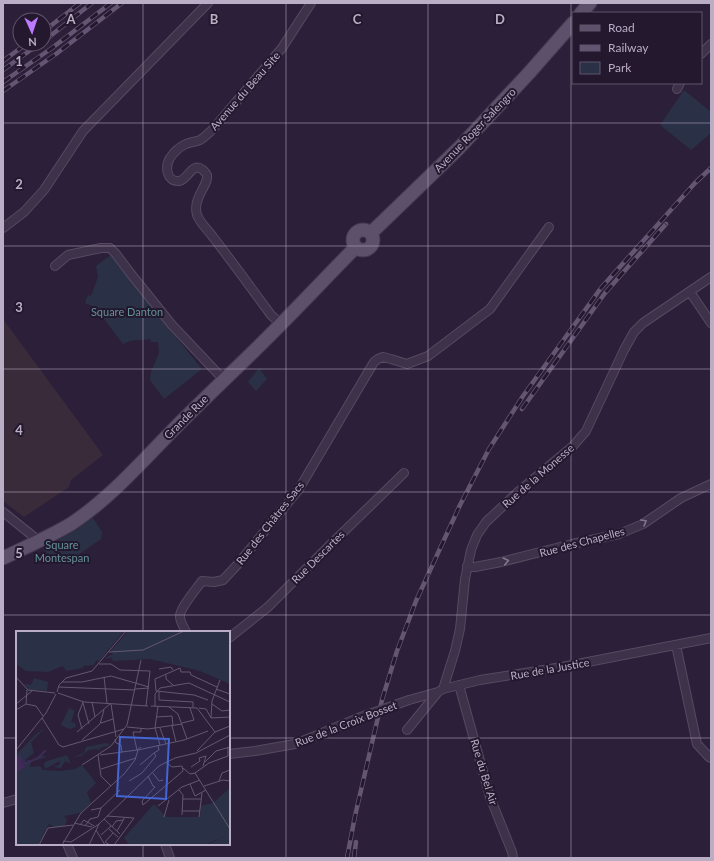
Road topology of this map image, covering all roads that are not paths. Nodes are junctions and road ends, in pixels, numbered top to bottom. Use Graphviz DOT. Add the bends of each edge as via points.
graph roads {
  1 [pos="208,3"];
  2 [pos="311,3"];
  3 [pos="590,3"];
  4 [pos="582,12"];
  5 [pos="572,24"];
  6 [pos="711,44"];
  7 [pos="702,53"];
  8 [pos="549,227"];
  9 [pos="3,228"];
  10 [pos="354,249"];
  11 [pos="56,266"];
  12 [pos="711,277"];
  13 [pos="690,292"];
  14 [pos="711,323"];
  15 [pos="281,324"];
  16 [pos="224,380"];
  17 [pos="404,473"];
  18 [pos="711,484"];
  19 [pos="3,512"];
  20 [pos="39,541"];
  21 [pos="3,558"];
  22 [pos="467,566"];
  23 [pos="186,631"];
  24 [pos="230,637"];
  25 [pos="711,638"];
  26 [pos="676,645"];
  27 [pos="459,685"];
  28 [pos="441,690"];
  29 [pos="407,730"];
  30 [pos="230,754"];
  31 [pos="711,758"];
  32 [pos="16,799"];
  33 [pos="3,803"];
  34 [pos="67,845"];
  35 [pos="165,845"];
  36 [pos="73,858"];
  37 [pos="170,858"];
  38 [pos="513,858"];
  1 -- 9 [label="street" via="83,131 44,190 24,212"];
  2 -- 15 [label="street, Avenue du Beau Site" via="282,48 214,128 202,139 177,150 168,162 167,168 170,178 179,181 195,168 205,172 206,181 196,206 199,219 271,315"];
  3 -- 4 [label="main road"];
  5 -- 10 [label="main road, Avenue Roger Salengro" via="459,148 372,233 366,229 358,230 353,239"];
  6 -- 7 [label="street"];
  8 -- 23 [label="street, Rue des Châtres Sacs" via="490,309 428,356 407,364 383,358 374,362 299,489 223,580 202,581 184,606 180,617"];
  10 -- 15 [label="main road, Grande Rue"];
  11 -- 16 [label="street" via="68,255 110,248 172,325"];
  12 -- 13 [label="street, Rue de la Monesse"];
  13 -- 14 [label="street"];
  13 -- 22 [label="street, Rue de la Monesse" via="643,323 634,332 586,432 486,522 477,535"];
  15 -- 16 [label="main road, Grande Rue"];
  16 -- 20 [label="main road, Grande Rue" via="112,491 70,524"];
  17 -- 24 [label="street, Rue Descartes" via="268,607"];
  22 -- 18 [label="street, Rue des Chapelles, one-way" via="501,562 619,534 643,524 681,498"];
  19 -- 20 [label="street"];
  20 -- 21 [label="main road, Grande Rue"];
  22 -- 28 [label="street, Rue de la Monesse" via="455,651"];
  25 -- 26 [label="street, Rue de la Justice"];
  26 -- 27 [label="street, Rue de la Justice"];
  26 -- 31 [label="street" via="697,744"];
  27 -- 28 [label="street, Rue de la Justice"];
  27 -- 38 [label="street, Rue du Bel Air" via="490,797"];
  28 -- 29 [label="street"];
  28 -- 30 [label="street, Rue de la Croix Bosset, bridge" via="358,718 295,744"];
  32 -- 33 [label="street"];
  34 -- 36 [label="street"];
  35 -- 37 [label="street"];
}
